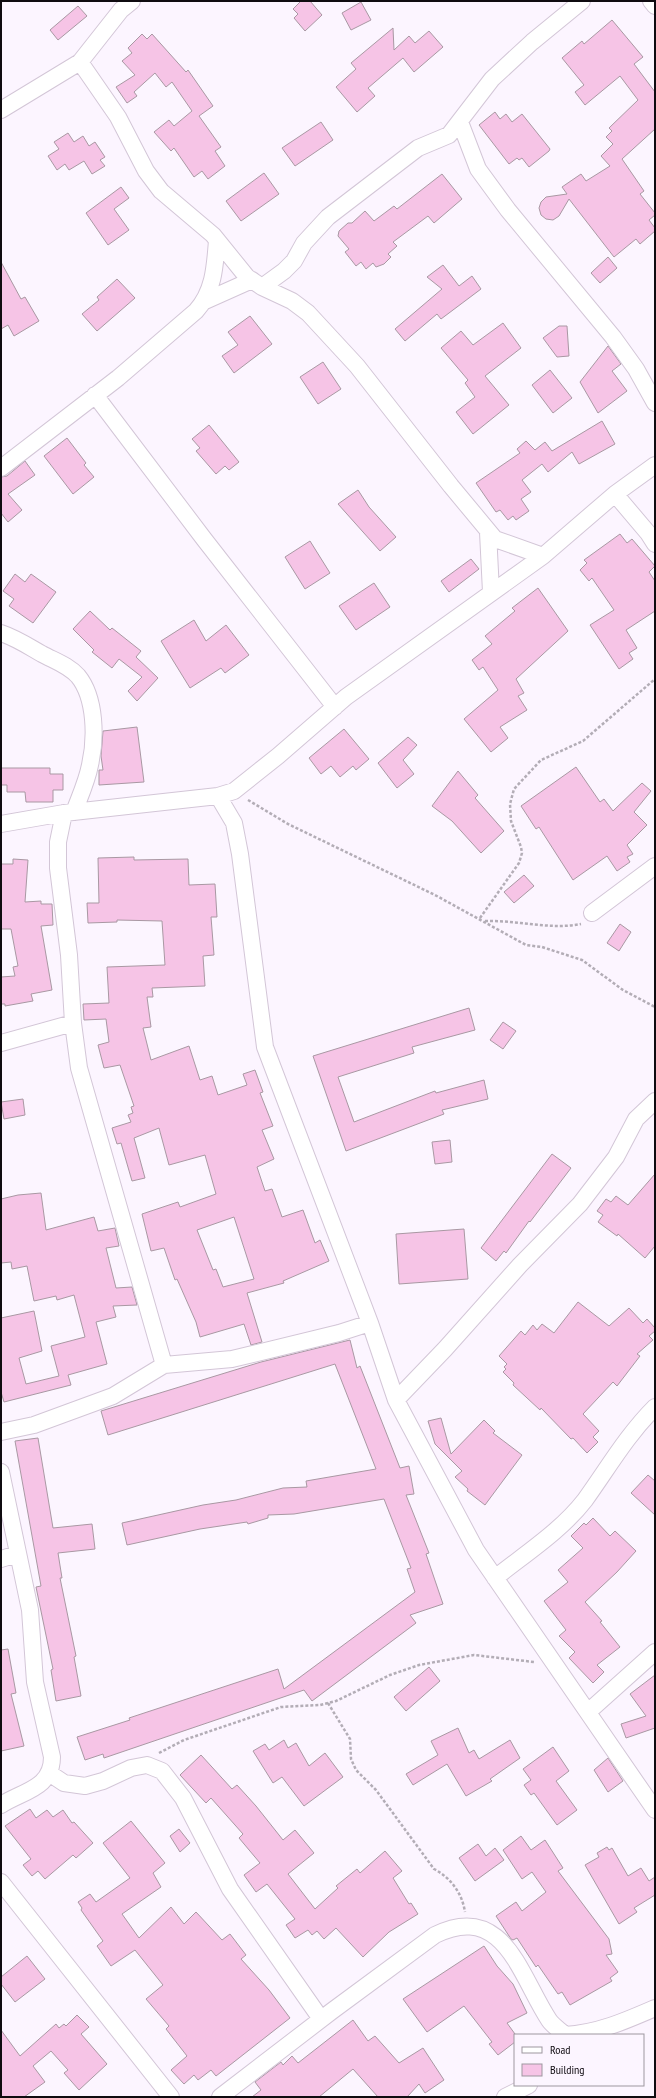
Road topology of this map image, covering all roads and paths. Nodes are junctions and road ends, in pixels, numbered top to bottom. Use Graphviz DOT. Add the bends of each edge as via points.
graph roads {
  1 [pos="582,1"];
  2 [pos="651,1"];
  3 [pos="122,4"];
  4 [pos="655,6"];
  5 [pos="80,62"];
  6 [pos="1,110"];
  7 [pos="460,122"];
  8 [pos="217,240"];
  9 [pos="257,283"];
  10 [pos="205,301"];
  11 [pos="96,395"];
  12 [pos="655,403"];
  13 [pos="655,465"];
  14 [pos="1,468"];
  15 [pos="615,494"];
  16 [pos="488,532"];
  17 [pos="655,544"];
  18 [pos="543,556"];
  19 [pos="491,592"];
  20 [pos="1,633"];
  21 [pos="655,679"];
  22 [pos="335,707"];
  23 [pos="234,791"];
  24 [pos="218,796"];
  25 [pos="69,812"];
  26 [pos="1,824"];
  27 [pos="655,866"];
  28 [pos="592,913"];
  29 [pos="480,918"];
  30 [pos="484,921"];
  31 [pos="655,1007"];
  32 [pos="73,1023"];
  33 [pos="1,1043"];
  34 [pos="655,1101"];
  35 [pos="370,1323"];
  36 [pos="164,1365"];
  37 [pos="396,1400"];
  38 [pos="655,1407"];
  39 [pos="1,1432"];
  40 [pos="1,1472"];
  41 [pos="17,1554"];
  42 [pos="1,1559"];
  43 [pos="495,1578"];
  44 [pos="655,1652"];
  45 [pos="556,1666"];
  46 [pos="328,1703"];
  47 [pos="588,1712"];
  48 [pos="147,1765"];
  49 [pos="49,1773"];
  50 [pos="1,1806"];
  51 [pos="655,1810"];
  52 [pos="1,1882"];
  53 [pos="466,1926"];
  54 [pos="655,2008"];
  55 [pos="321,2019"];
  56 [pos="564,2034"];
  57 [pos="583,2034"];
  58 [pos="171,2097"];
  59 [pos="220,2097"];
  1 -- 7 [label="street" via="492,79"];
  2 -- 4 [label="street"];
  3 -- 5 [label="street"];
  5 -- 6 [label="street"];
  5 -- 8 [label="street" via="118,117 146,171 161,191"];
  7 -- 9 [label="street" via="449,135 418,148 328,217 304,243 294,261 284,271"];
  7 -- 12 [label="street" via="468,146 483,175 508,210 613,337 636,369"];
  8 -- 9 [label="street" via="247,277"];
  8 -- 10 [label="street" via="212,280"];
  9 -- 10 [label="street"];
  9 -- 16 [label="street" via="292,301 308,313 357,366"];
  10 -- 11 [label="street"];
  11 -- 14 [label="street"];
  11 -- 22 [label="street"];
  13 -- 15 [label="street"];
  15 -- 17 [label="street"];
  15 -- 18 [label="street"];
  16 -- 18 [label="street" via="495,539"];
  16 -- 19 [label="street"];
  18 -- 19 [label="street"];
  19 -- 22 [label="street" via="346,696"];
  20 -- 25 [label="street" via="66,665 78,676 86,690 92,715 90,764"];
  21 -- 29 [label="path" via="583,741 541,760 514,789 510,804 511,821 522,853 519,863"];
  22 -- 23 [label="street"];
  23 -- 24 [label="street"];
  23 -- 29 [label="path" via="288,824"];
  24 -- 25 [label="street"];
  24 -- 35 [label="street" via="234,823 240,854 265,1046"];
  25 -- 26 [label="street"];
  25 -- 32 [label="street" via="58,842 58,868 69,955"];
  27 -- 28 [label="street"];
  28 -- 30 [label="path" via="584,924 566,927 508,920"];
  29 -- 30 [label="path"];
  30 -- 31 [label="path" via="526,946 542,947 582,960 624,990"];
  32 -- 33 [label="street"];
  32 -- 36 [label="street" via="79,1068"];
  34 -- 37 [label="street" via="636,1119 616,1157 580,1204"];
  35 -- 36 [label="street" via="232,1359"];
  35 -- 37 [label="street"];
  36 -- 39 [label="street" via="113,1396 34,1425"];
  37 -- 43 [label="street" via="476,1550"];
  38 -- 43 [label="street" via="638,1424 584,1500 563,1524"];
  40 -- 41 [label="street"];
  41 -- 42 [label="street"];
  41 -- 49 [label="street" via="30,1610 35,1682 52,1757"];
  43 -- 45 [label="street"];
  44 -- 47 [label="street"];
  45 -- 46 [label="path" via="519,1659 474,1655 459,1657 412,1667"];
  45 -- 47 [label="street"];
  46 -- 48 [label="path" via="281,1707 239,1721 184,1740 158,1754"];
  46 -- 53 [label="path" via="350,1739 351,1758 356,1770 376,1790 434,1869 447,1876 464,1902"];
  47 -- 51 [label="street"];
  48 -- 49 [label="street" via="131,1768 85,1786 64,1783"];
  48 -- 55 [label="street" via="162,1771 183,1798 230,1889"];
  49 -- 50 [label="street" via="32,1790 10,1799"];
  52 -- 58 [label="street"];
  53 -- 55 [label="street" via="449,1928 435,1935"];
  53 -- 56 [label="street" via="494,1934 507,1947 550,2022"];
  54 -- 57 [label="street" via="608,2028"];
  55 -- 59 [label="street"];
}
